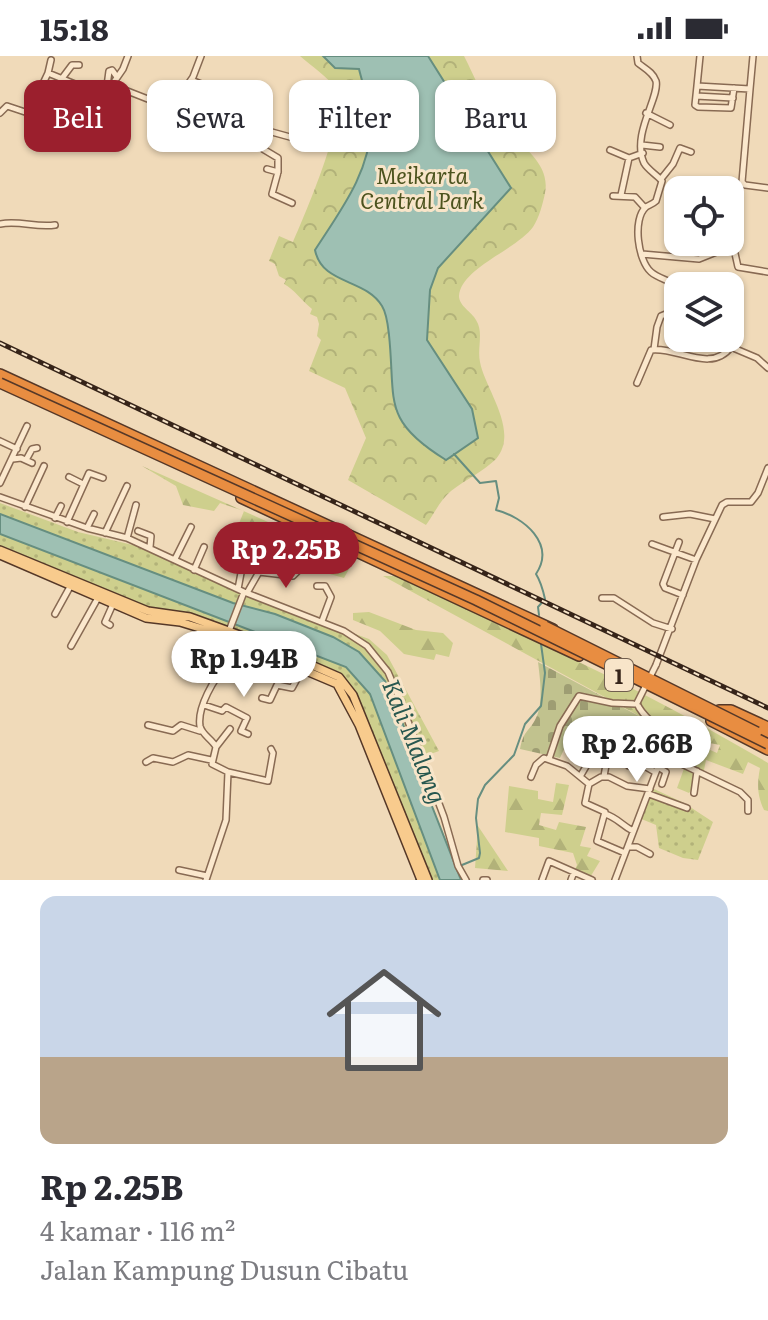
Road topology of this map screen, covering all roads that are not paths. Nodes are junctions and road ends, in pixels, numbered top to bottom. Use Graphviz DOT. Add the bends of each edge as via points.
graph roads {
  1 [pos="128,56"];
  2 [pos="201,56"];
  3 [pos="637,56"];
  4 [pos="700,56"];
  5 [pos="753,56"];
  6 [pos="51,60"];
  7 [pos="79,65"];
  8 [pos="48,73"];
  9 [pos="63,77"];
  10 [pos="117,78"];
  11 [pos="45,80"];
  12 [pos="69,80"];
  13 [pos="110,80"];
  14 [pos="191,80"];
  15 [pos="697,86"];
  16 [pos="734,88"];
  17 [pos="750,89"];
  18 [pos="696,96"];
  19 [pos="733,98"];
  20 [pos="24,111"];
  21 [pos="0,113"];
  22 [pos="646,113"];
  23 [pos="670,125"];
  24 [pos="642,145"];
  25 [pos="660,147"];
  26 [pos="610,150"];
  27 [pos="269,152"];
  28 [pos="691,152"];
  29 [pos="643,153"];
  30 [pos="629,158"];
  31 [pos="267,169"];
  32 [pos="278,172"];
  33 [pos="661,179"];
  34 [pos="768,188"];
  35 [pos="621,195"];
  36 [pos="613,196"];
  37 [pos="292,203"];
  38 [pos="645,208"];
  39 [pos="0,224"];
  40 [pos="55,225"];
  41 [pos="642,254"];
  42 [pos="768,272"];
  43 [pos="664,279"];
  44 [pos="664,315"];
  45 [pos="654,349"];
  46 [pos="664,349"];
  47 [pos="675,352"];
  48 [pos="725,352"];
  49 [pos="742,352"];
  50 [pos="767,366"];
  51 [pos="0,380"];
  52 [pos="637,383"];
  53 [pos="27,426"];
  54 [pos="0,441"];
  55 [pos="37,448"];
  56 [pos="17,449"];
  57 [pos="12,459"];
  58 [pos="44,466"];
  59 [pos="768,468"];
  60 [pos="69,477"];
  61 [pos="103,478"];
  62 [pos="0,483"];
  63 [pos="83,484"];
  64 [pos="127,486"];
  65 [pos="0,497"];
  66 [pos="136,505"];
  67 [pos="61,506"];
  68 [pos="25,507"];
  69 [pos="94,514"];
  70 [pos="663,517"];
  71 [pos="55,518"];
  72 [pos="715,519"];
  73 [pos="67,522"];
  74 [pos="191,527"];
  75 [pos="87,528"];
  76 [pos="138,531"];
  77 [pos="105,533"];
  78 [pos="127,538"];
  79 [pos="679,542"];
  80 [pos="652,544"];
  81 [pos="150,547"];
  82 [pos="204,547"];
  83 [pos="235,549"];
  84 [pos="0,553"];
  85 [pos="674,553"];
  86 [pos="175,559"];
  87 [pos="696,560"];
  88 [pos="194,570"];
  89 [pos="299,570"];
  90 [pos="259,572"];
  91 [pos="241,573"];
  92 [pos="71,584"];
  93 [pos="317,586"];
  94 [pos="243,591"];
  95 [pos="683,595"];
  96 [pos="99,596"];
  97 [pos="602,598"];
  98 [pos="113,603"];
  99 [pos="132,608"];
  100 [pos="55,614"];
  101 [pos="322,621"];
  102 [pos="110,625"];
  103 [pos="672,629"];
  104 [pos="228,634"];
  105 [pos="71,646"];
  106 [pos="305,665"];
  107 [pos="262,698"];
  108 [pos="636,703"];
  109 [pos="204,705"];
  110 [pos="719,710"];
  111 [pos="148,725"];
  112 [pos="768,727"];
  113 [pos="598,728"];
  114 [pos="230,729"];
  115 [pos="201,731"];
  116 [pos="248,734"];
  117 [pos="768,737"];
  118 [pos="216,747"];
  119 [pos="271,749"];
  120 [pos="768,750"];
  121 [pos="663,755"];
  122 [pos="591,758"];
  123 [pos="549,759"];
  124 [pos="211,760"];
  125 [pos="146,762"];
  126 [pos="629,766"];
  127 [pos="657,769"];
  128 [pos="697,771"];
  129 [pos="228,772"];
  130 [pos="581,775"];
  131 [pos="604,776"];
  132 [pos="531,777"];
  133 [pos="589,784"];
  134 [pos="662,784"];
  135 [pos="650,792"];
  136 [pos="694,793"];
  137 [pos="687,808"];
  138 [pos="748,811"];
  139 [pos="605,814"];
  140 [pos="633,831"];
  141 [pos="626,850"];
  142 [pos="650,854"];
  143 [pos="179,870"];
  144 [pos="574,872"];
  145 [pos="207,878"];
  146 [pos="421,880"];
  147 [pos="428,880"];
  148 [pos="466,880"];
  149 [pos="542,880"];
  150 [pos="571,880"];
  151 [pos="592,880"];
  152 [pos="615,880"];
  1 -- 10 [label="street"];
  2 -- 14 [label="street"];
  3 -- 22 [label="street" via="656,80"];
  4 -- 15 [label="street"];
  5 -- 17 [label="street"];
  6 -- 8 [label="street"];
  7 -- 9 [label="street" via="72,65"];
  8 -- 9 [label="street"];
  8 -- 11 [label="street"];
  9 -- 12 [label="street"];
  10 -- 13 [label="street" via="112,70"];
  15 -- 16 [label="street"];
  15 -- 18 [label="street"];
  16 -- 17 [label="street"];
  16 -- 19 [label="street"];
  17 -- 34 [label="street" via="742,182"];
  18 -- 19 [label="street"];
  18 -- 19 [label="street" via="698,107 731,108"];
  20 -- 21 [label="street" via="7,106"];
  22 -- 23 [label="street"];
  22 -- 24 [label="street"];
  24 -- 25 [label="street"];
  24 -- 29 [label="street"];
  26 -- 30 [label="street"];
  27 -- 32 [label="street" via="277,156"];
  28 -- 33 [label="street" via="680,148"];
  29 -- 30 [label="street"];
  29 -- 33 [label="street" via="646,166"];
  30 -- 35 [label="street"];
  31 -- 32 [label="street"];
  32 -- 37 [label="street" via="273,195"];
  33 -- 38 [label="street" via="656,201"];
  35 -- 36 [label="street"];
  35 -- 38 [label="street" via="637,198"];
  38 -- 43 [label="street" via="638,229 641,258"];
  39 -- 40 [label="street"];
  41 -- 42 [label="street" via="699,259 732,247 741,269"];
  44 -- 45 [label="street"];
  45 -- 46 [label="street"];
  45 -- 52 [label="street"];
  47 -- 48 [label="street" via="704,359"];
  49 -- 50 [label="street"];
  51 -- 110 [label="highway, 1" via="489,597"];
  51 -- 117 [label="highway, 1, bridge" via="477,594"];
  51 -- 120 [label="highway, 1"];
  51 -- 120 [label="highway, 1, bridge" via="476,600"];
  53 -- 56 [label="street"];
  54 -- 56 [label="street"];
  55 -- 57 [label="street" via="29,462"];
  56 -- 57 [label="street"];
  57 -- 62 [label="street"];
  58 -- 68 [label="street"];
  59 -- 72 [label="street" via="754,499 745,504 725,502"];
  60 -- 63 [label="street"];
  61 -- 63 [label="street" via="90,473"];
  63 -- 73 [label="street"];
  64 -- 77 [label="street"];
  65 -- 68 [label="street"];
  66 -- 78 [label="street"];
  67 -- 71 [label="street"];
  68 -- 71 [label="street"];
  69 -- 75 [label="street"];
  70 -- 72 [label="street" via="690,514"];
  71 -- 73 [label="street"];
  72 -- 87 [label="street"];
  73 -- 75 [label="street"];
  74 -- 86 [label="street"];
  75 -- 77 [label="street"];
  76 -- 81 [label="street" via="153,538"];
  77 -- 78 [label="street"];
  78 -- 81 [label="street"];
  79 -- 85 [label="street"];
  80 -- 85 [label="street"];
  81 -- 86 [label="street"];
  82 -- 88 [label="street"];
  83 -- 90 [label="street" via="259,554"];
  84 -- 92 [label="main road"];
  84 -- 99 [label="main road"];
  85 -- 87 [label="street"];
  85 -- 95 [label="street" via="663,586"];
  86 -- 88 [label="street"];
  87 -- 95 [label="street"];
  88 -- 94 [label="street"];
  89 -- 90 [label="street" via="293,576"];
  90 -- 94 [label="street"];
  91 -- 94 [label="street"];
  92 -- 96 [label="main road"];
  92 -- 100 [label="street"];
  93 -- 101 [label="street" via="325,586 331,597"];
  94 -- 101 [label="street"];
  94 -- 104 [label="street"];
  95 -- 103 [label="street"];
  96 -- 98 [label="main road"];
  96 -- 105 [label="street"];
  97 -- 103 [label="street" via="614,598"];
  98 -- 99 [label="main road"];
  98 -- 102 [label="street" via="105,622"];
  99 -- 104 [label="main road" via="190,617"];
  101 -- 148 [label="street" via="367,646 388,672"];
  103 -- 108 [label="street, bridge"];
  104 -- 106 [label="main road"];
  104 -- 109 [label="street" via="227,666"];
  106 -- 107 [label="street" via="292,688 277,685 269,700"];
  106 -- 146 [label="main road" via="342,689"];
  106 -- 147 [label="main road" via="339,677 348,686"];
  108 -- 121 [label="street" via="667,739"];
  108 -- 123 [label="street" via="579,696 560,726"];
  109 -- 115 [label="street"];
  109 -- 116 [label="street" via="244,716 241,731"];
  110 -- 112 [label="highway"];
  110 -- 117 [label="highway, 1"];
  111 -- 115 [label="street"];
  113 -- 122 [label="street" via="594,738 599,744"];
  114 -- 118 [label="street"];
  115 -- 118 [label="street"];
  118 -- 124 [label="street"];
  119 -- 129 [label="street" via="268,781"];
  121 -- 127 [label="street"];
  121 -- 128 [label="street"];
  122 -- 130 [label="street"];
  122 -- 131 [label="street" via="606,765"];
  123 -- 130 [label="street"];
  123 -- 132 [label="street" via="538,762"];
  124 -- 125 [label="street" via="188,755 173,762"];
  124 -- 129 [label="street"];
  126 -- 127 [label="street"];
  127 -- 134 [label="street" via="666,772"];
  127 -- 135 [label="street"];
  128 -- 136 [label="street"];
  128 -- 138 [label="street" via="740,792 748,800"];
  129 -- 145 [label="street" via="226,820"];
  130 -- 133 [label="street"];
  131 -- 133 [label="street"];
  131 -- 135 [label="street"];
  133 -- 139 [label="street" via="585,803"];
  135 -- 137 [label="street"];
  135 -- 140 [label="street"];
  139 -- 140 [label="street"];
  139 -- 141 [label="street" via="597,841"];
  140 -- 141 [label="street"];
  141 -- 142 [label="street" via="637,847"];
  141 -- 152 [label="street"];
  143 -- 145 [label="street"];
  144 -- 149 [label="street" via="549,861"];
  144 -- 150 [label="street"];
  144 -- 151 [label="street"];
}
